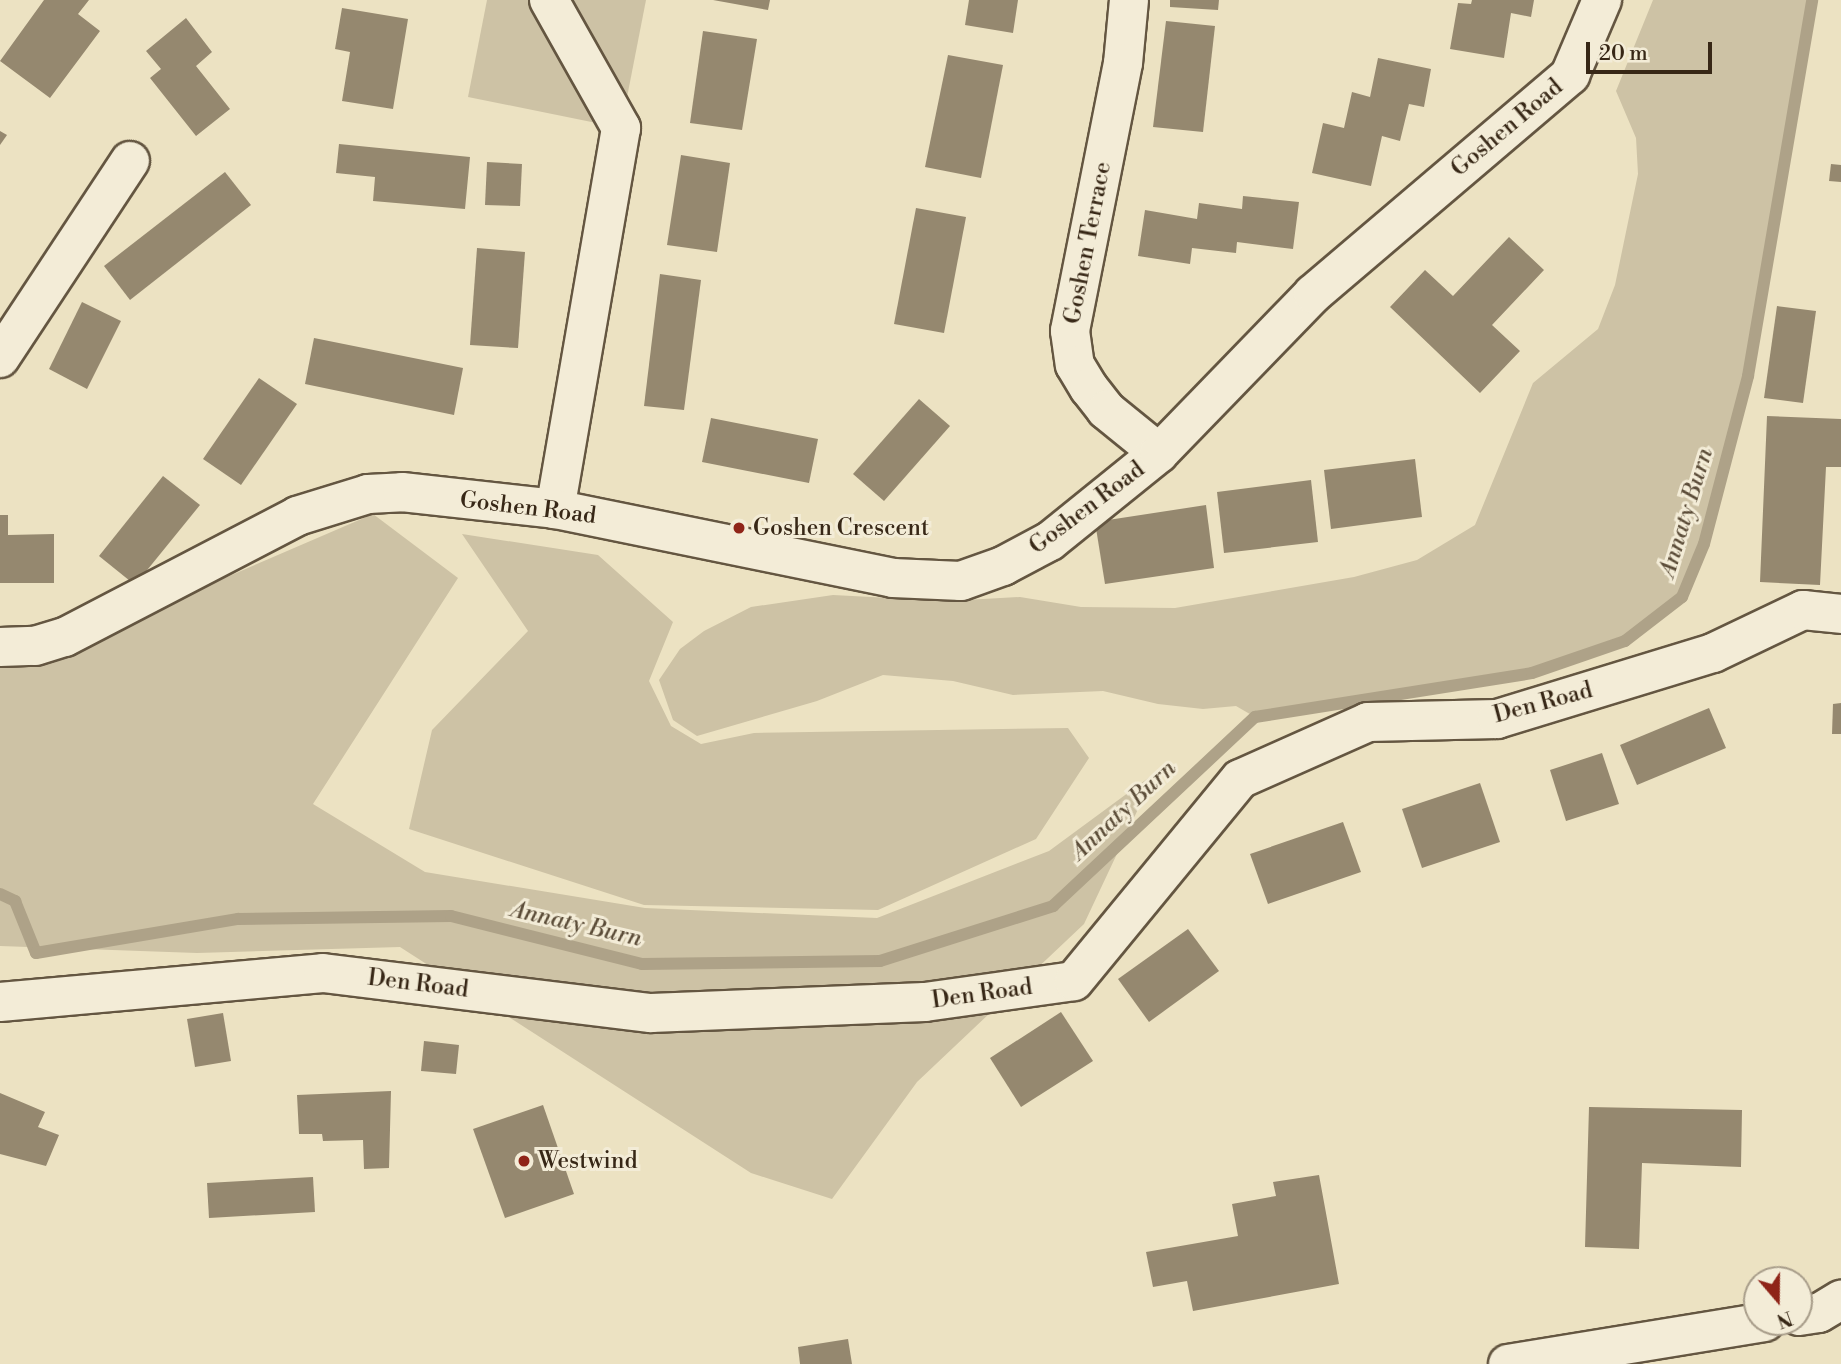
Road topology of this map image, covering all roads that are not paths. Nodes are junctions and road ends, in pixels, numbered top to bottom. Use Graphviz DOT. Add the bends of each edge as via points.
graph roads {
  1 [pos="549,0"];
  2 [pos="1129,0"];
  3 [pos="1602,0"];
  4 [pos="130,162"];
  5 [pos="0,358"];
  6 [pos="1159,453"];
  7 [pos="555,509"];
  8 [pos="1841,614"];
  9 [pos="0,647"];
  10 [pos="0,1002"];
  11 [pos="1841,1300"];
  12 [pos="1813,1314"];
  13 [pos="1743,1326"];
  14 [pos="1508,1364"];
  1 -- 7 [label="street" via="621,128"];
  2 -- 6 [label="street, Goshen Terrace" via="1123,63 1070,331 1075,365 1089,388 1106,410"];
  3 -- 6 [label="street, Goshen Road" via="1570,75 1313,293"];
  4 -- 5 [label="street"];
  6 -- 7 [label="street, Goshen Road" via="1050,541 1003,566 961,581 893,578"];
  7 -- 9 [label="street, Goshen Road" via="402,492 368,494 297,516 65,637 35,646"];
  8 -- 10 [label="street, Den Road" via="1803,610 1713,653 1497,719 1368,722 1240,779 1074,981 925,1002 652,1013 323,973"];
  11 -- 12 [label="street"];
  13 -- 14 [label="street"];
}
